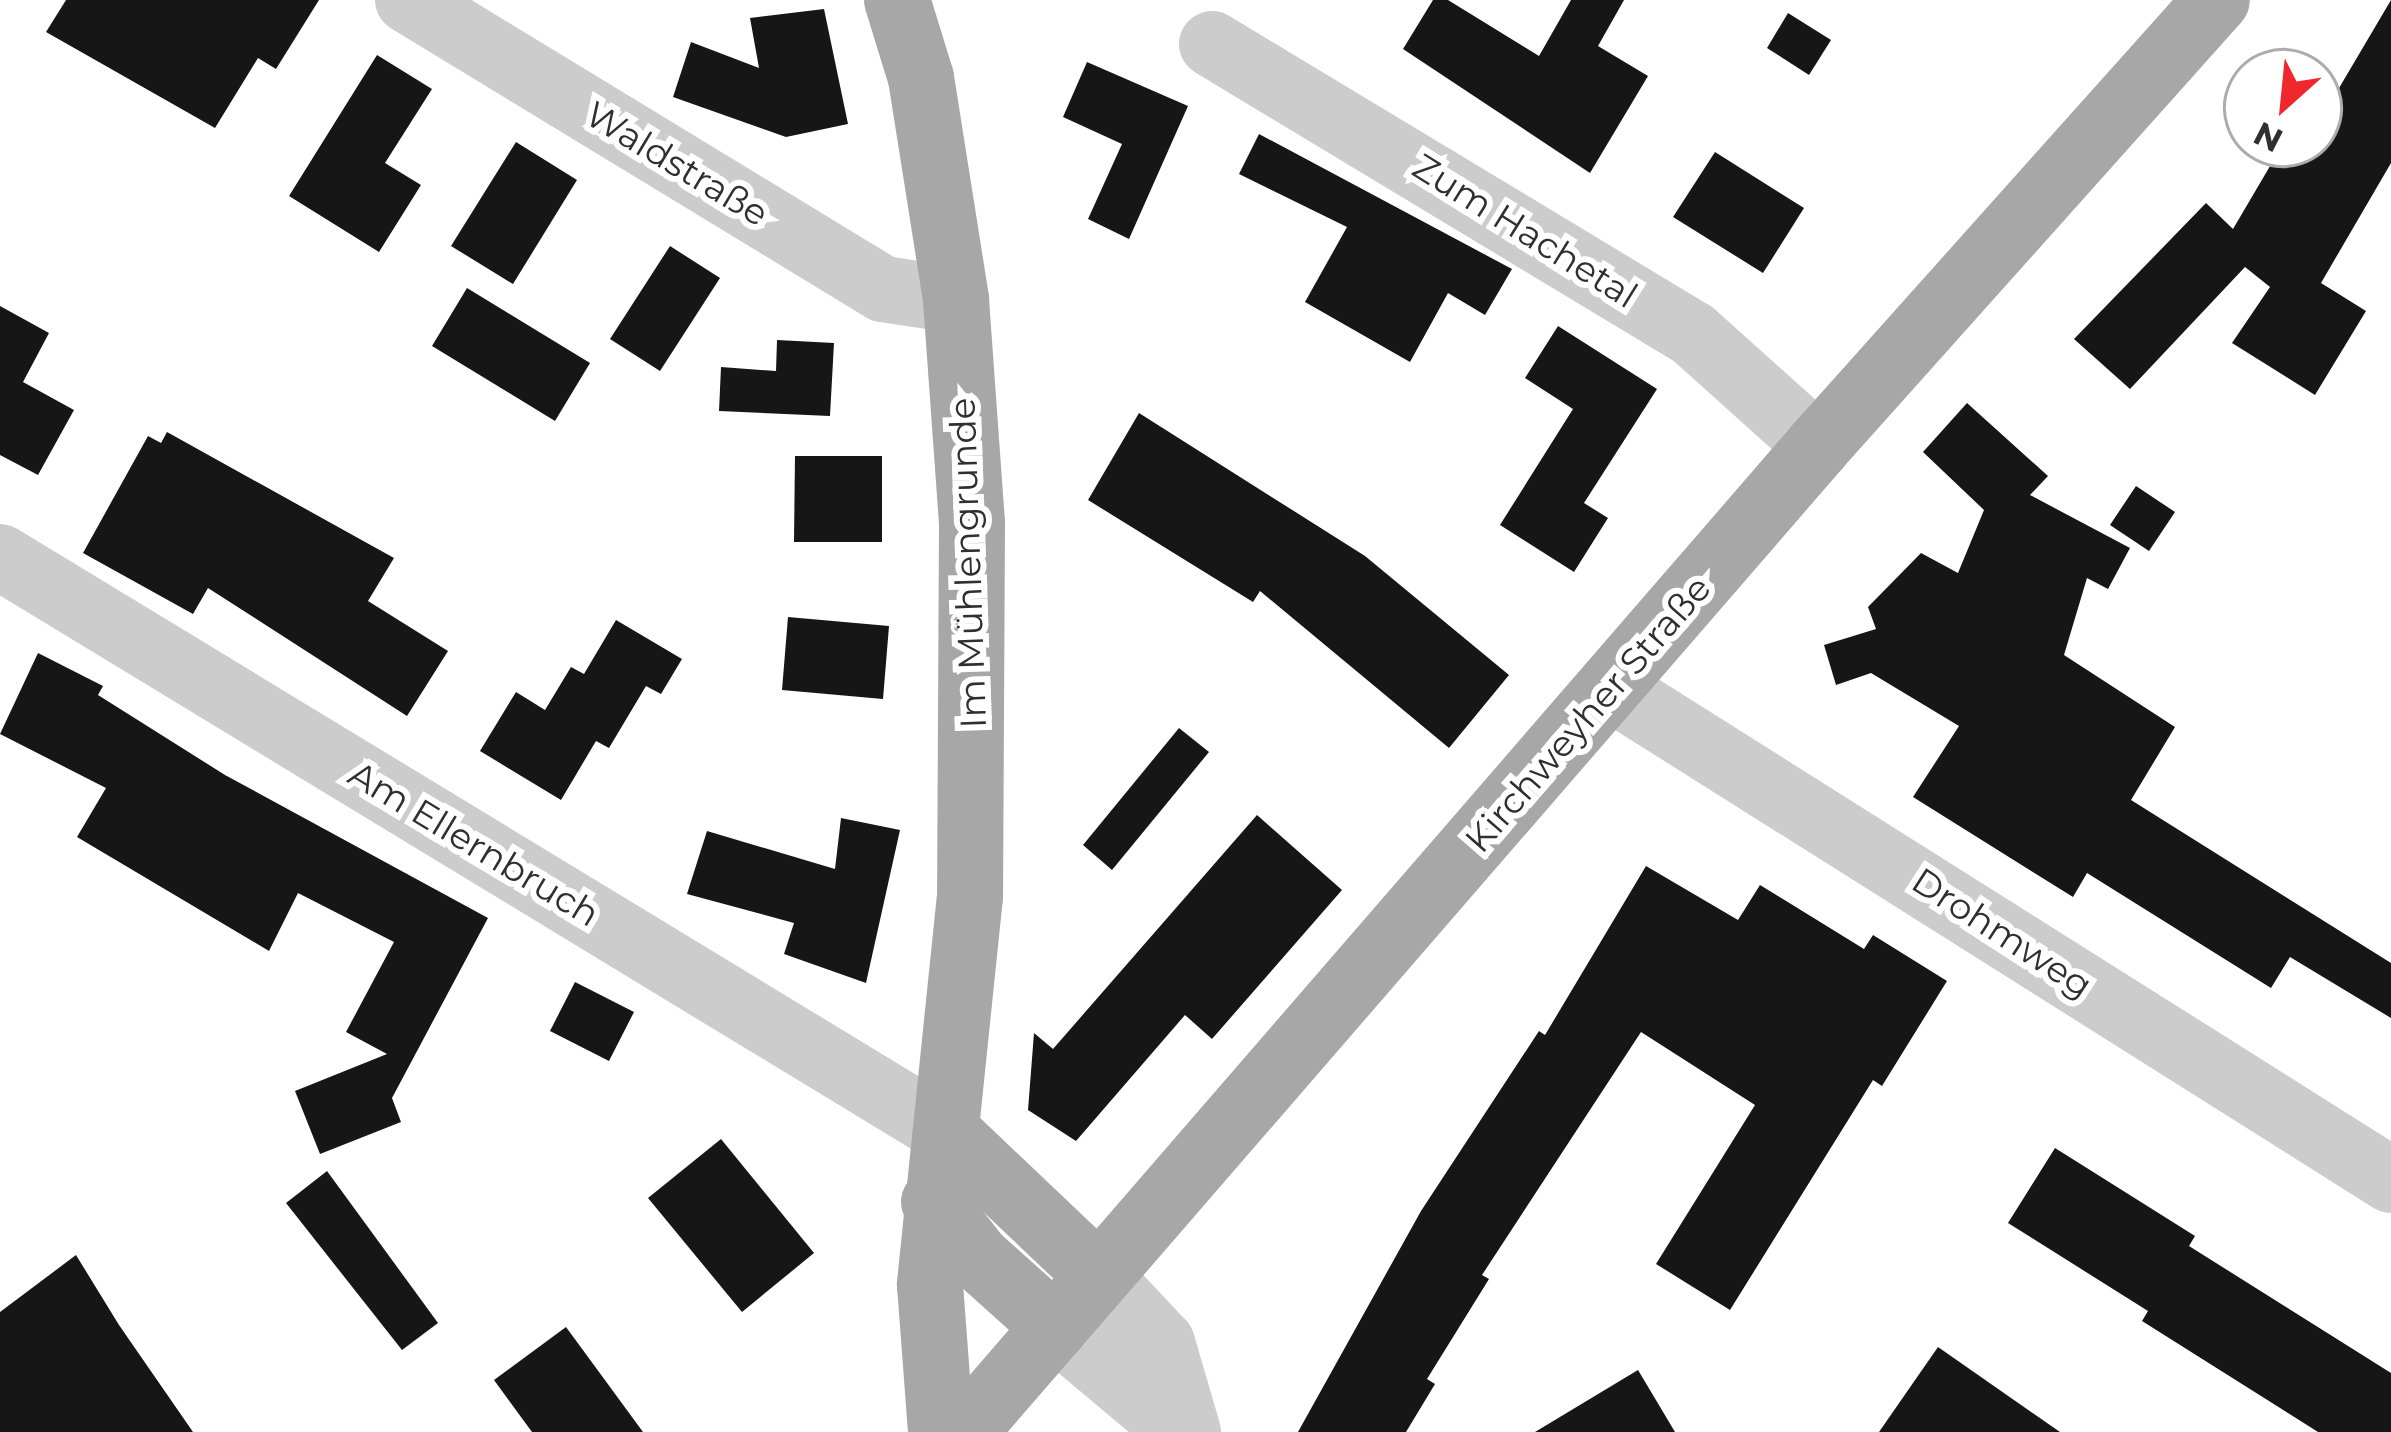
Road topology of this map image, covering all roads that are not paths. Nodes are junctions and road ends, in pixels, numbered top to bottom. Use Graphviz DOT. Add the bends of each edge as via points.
graph roads {
  1 [pos="408,0"];
  2 [pos="897,0"];
  3 [pos="2217,0"];
  4 [pos="1212,44"];
  5 [pos="956,300"];
  6 [pos="1818,446"];
  7 [pos="0,556"];
  8 [pos="1612,689"];
  9 [pos="947,1132"];
  10 [pos="2391,1180"];
  11 [pos="934,1202"];
  12 [pos="1099,1276"];
  13 [pos="1054,1327"];
  14 [pos="941,1432"];
  15 [pos="964,1432"];
  16 [pos="1184,1432"];
  1 -- 5 [label="street, Waldstraße" via="883,289"];
  2 -- 5 [label="main road, Im Mühlengrunde" via="921,78"];
  3 -- 6 [label="main road, Kirchweyher Straße"];
  4 -- 6 [label="street, Zum Hachetal" via="1693,334"];
  5 -- 9 [label="main road, Im Mühlengrunde" via="972,523 974,770"];
  6 -- 8 [label="main road, Kirchweyher Straße"];
  7 -- 9 [label="street, Am Ellernbruch"];
  8 -- 10 [label="street, Drohmweg"];
  8 -- 12 [label="main road, Kirchweyher Straße"];
  9 -- 11 [label="main road, Im Mühlengrunde"];
  9 -- 12 [label="main road"];
  11 -- 13 [label="main road" via="976,1257"];
  11 -- 14 [label="main road, Im Mühlengrunde" via="930,1285"];
  12 -- 13 [label="main road, Kirchweyher Straße"];
  12 -- 16 [label="street" via="1162,1342"];
  13 -- 15 [label="main road, Kirchweyher Straße"];
  13 -- 16 [label="street"];
}
